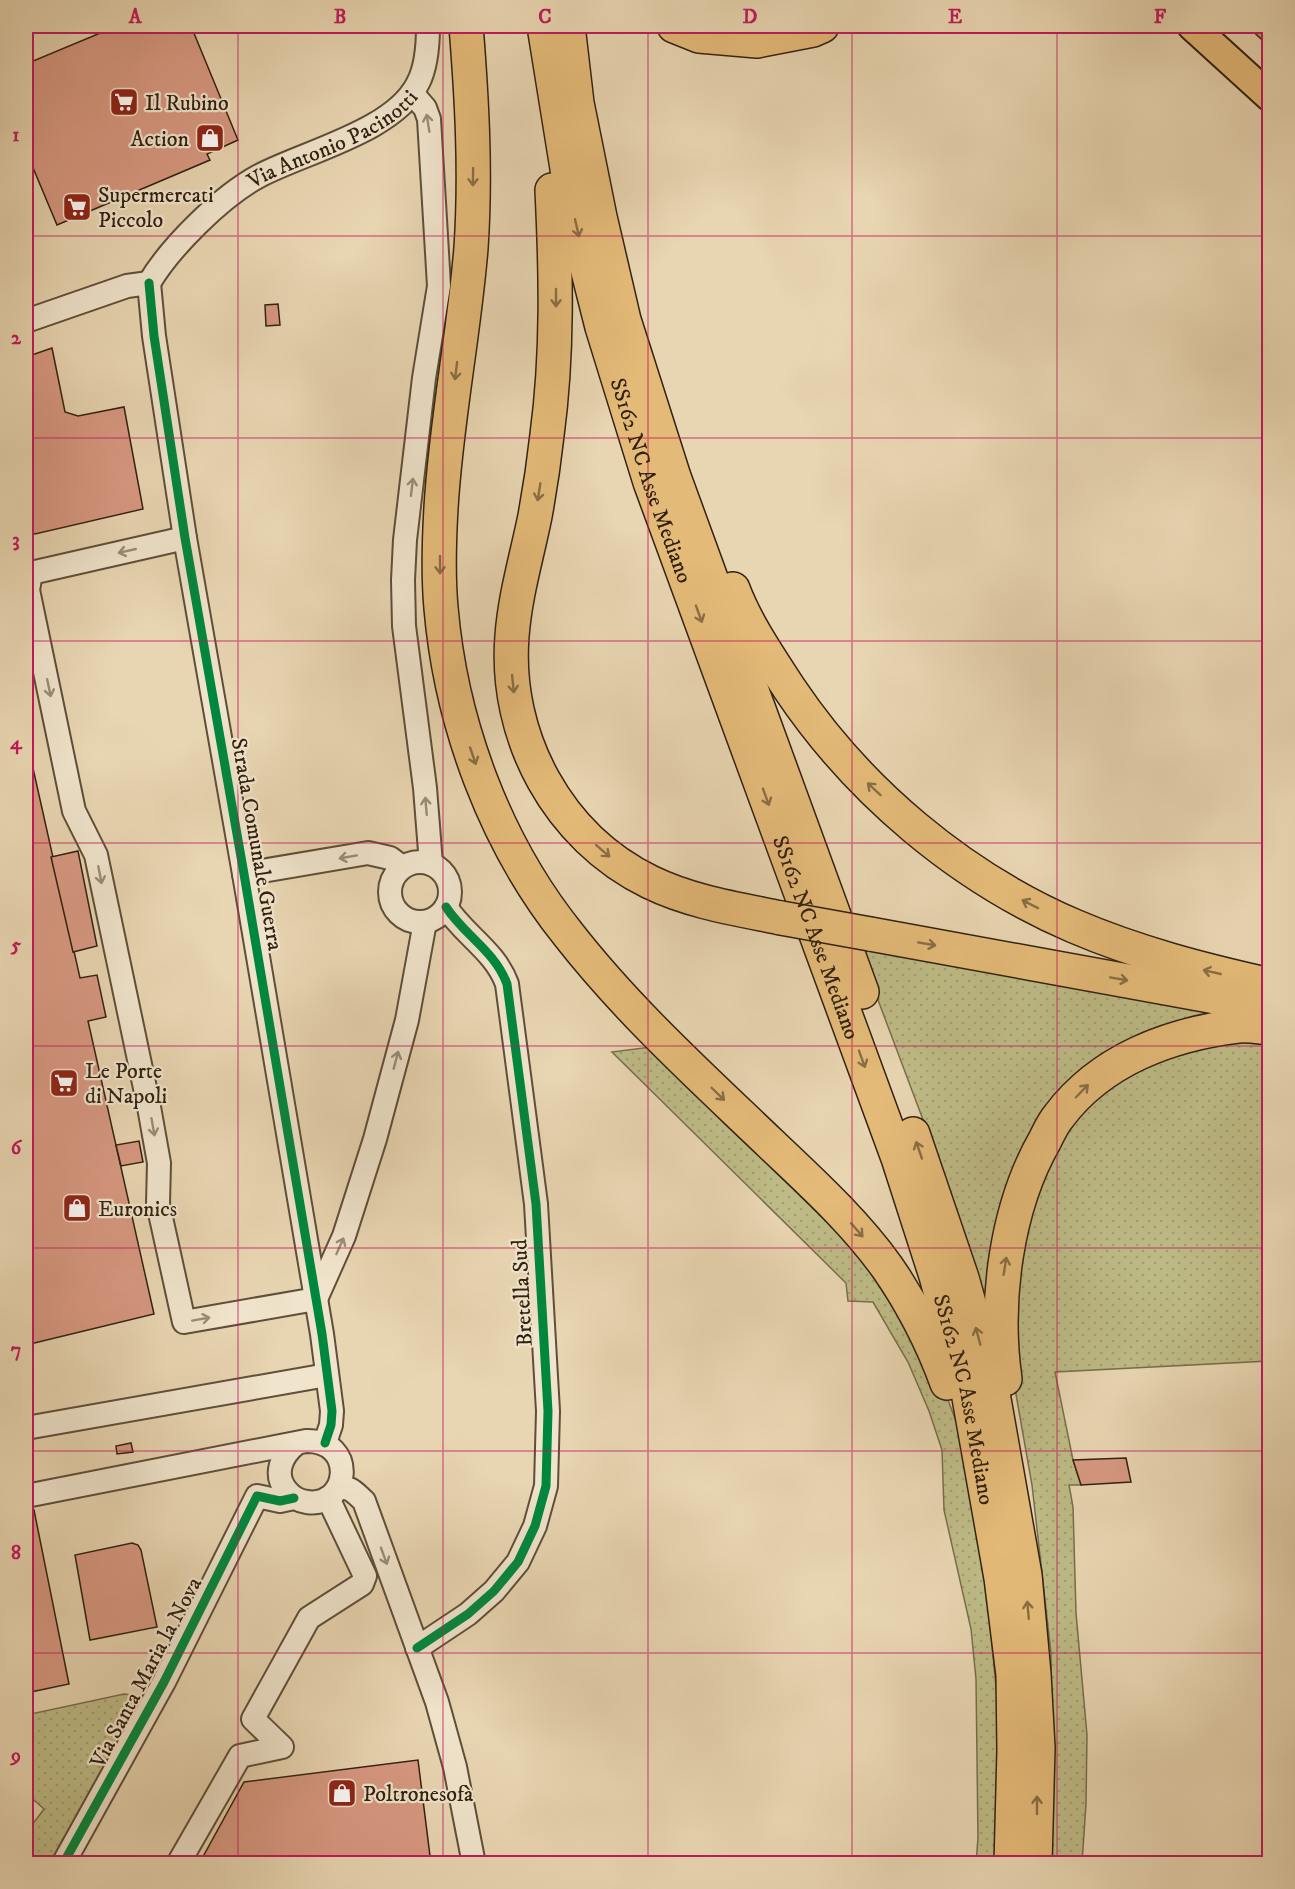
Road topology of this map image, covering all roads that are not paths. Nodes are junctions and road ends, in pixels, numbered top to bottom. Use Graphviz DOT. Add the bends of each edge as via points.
graph roads {
  1 [pos="428,26"];
  2 [pos="466,26"];
  3 [pos="568,26"];
  4 [pos="674,26"];
  5 [pos="822,26"];
  6 [pos="1192,26"];
  7 [pos="545,38"];
  8 [pos="412,93"];
  9 [pos="1269,97"];
  10 [pos="149,283"];
  11 [pos="624,320"];
  12 [pos="26,321"];
  13 [pos="184,538"];
  14 [pos="431,864"];
  15 [pos="402,867"];
  16 [pos="244,874"];
  17 [pos="446,907"];
  18 [pos="425,922"];
  19 [pos="1269,985"];
  20 [pos="1269,1006"];
  21 [pos="1269,1028"];
  22 [pos="316,1299"];
  23 [pos="327,1375"];
  24 [pos="26,1428"];
  25 [pos="297,1443"];
  26 [pos="325,1443"];
  27 [pos="248,1452"];
  28 [pos="280,1470"];
  29 [pos="332,1493"];
  30 [pos="26,1496"];
  31 [pos="294,1498"];
  32 [pos="1013,1576"];
  33 [pos="417,1648"];
  34 [pos="63,1863"];
  35 [pos="178,1863"];
  36 [pos="474,1863"];
  37 [pos="1011,1863"];
  38 [pos="1035,1863"];
  1 -- 8 [label="street, Via Antonio Pacinotti" via="426,56 419,83"];
  2 -- 32 [label="highway, one-way" via="473,118 472,213 441,505 439,564 441,609 454,692 488,800 530,881 603,977 676,1053 825,1195 886,1266 937,1356"];
  3 -- 11 [label="highway, SS162 NC Asse Mediano" via="577,103"];
  4 -- 5 [label="highway" via="699,36 757,40"];
  6 -- 9 [label="main road"];
  7 -- 20 [label="highway, one-way, bridge" via="555,343 547,434 517,597 511,663 518,719 526,745 564,812 615,861 650,882 686,896 781,918"];
  7 -- 32 [label="highway, SS162 NC Asse Mediano, one-way" via="576,224 602,327 650,482 898,1158 968,1392"];
  8 -- 10 [label="street, Via Antonio Pacinotti" via="382,120 260,176 232,194 174,249"];
  14 -- 8 [label="street, one-way" via="404,627 403,580 424,378 439,286 429,119"];
  10 -- 12 [label="street" via="127,286"];
  10 -- 13 [label="street, Strada Comunale Guerra"];
  19 -- 11 [label="highway, one-way" via="1130,947 1024,902 922,834 863,779 811,720 737,601 653,377"];
  32 -- 11 [label="highway, SS162 NC Asse Mediano, one-way" via="990,1382 962,1278 674,477"];
  13 -- 16 [label="street, Strada Comunale Guerra"];
  13 -- 22 [label="street, one-way" via="31,573 28,590 74,811 96,855 149,1107 159,1163 158,1204 184,1322"];
  14 -- 15 [label="street" via="411,863"];
  14 -- 17 [label="street" via="446,877"];
  15 -- 16 [label="street, one-way" via="390,858 368,853"];
  15 -- 18 [label="street" via="391,884 391,903 403,918"];
  16 -- 22 [label="street, Strada Comunale Guerra"];
  17 -- 18 [label="street" via="440,915"];
  17 -- 33 [label="street, Bretella Sud" via="496,962 507,984 536,1204 548,1449 546,1486 535,1526 518,1562 468,1614"];
  22 -- 18 [label="street, one-way" via="344,1236 375,1139 407,1020"];
  32 -- 21 [label="highway, one-way" via="1022,1482 1003,1360 1001,1317 1004,1268 1033,1161 1058,1116 1090,1083 1129,1057 1170,1039 1239,1026"];
  22 -- 23 [label="street, Strada Comunale Guerra"];
  23 -- 24 [label="street"];
  23 -- 26 [label="street, Strada Comunale Guerra" via="333,1411"];
  25 -- 26 [label="street"];
  25 -- 27 [label="street"];
  25 -- 28 [label="street" via="285,1455"];
  26 -- 29 [label="street" via="341,1463 341,1481"];
  27 -- 28 [label="street"];
  27 -- 30 [label="street"];
  28 -- 31 [label="street" via="283,1486"];
  29 -- 31 [label="street" via="317,1502"];
  29 -- 33 [label="street, one-way" via="342,1487 351,1489 364,1501"];
  29 -- 35 [label="street" via="365,1576 362,1584 309,1618 253,1719 282,1747 240,1756"];
  31 -- 34 [label="street, Via Santa Maria la Nova" via="280,1501 257,1496 165,1682"];
  32 -- 37 [label="highway, SS162 NC Asse Mediano"];
  38 -- 32 [label="highway, SS162 NC Asse Mediano, one-way" via="1038,1748 1034,1674"];
  33 -- 36 [label="street" via="455,1767"];
}
